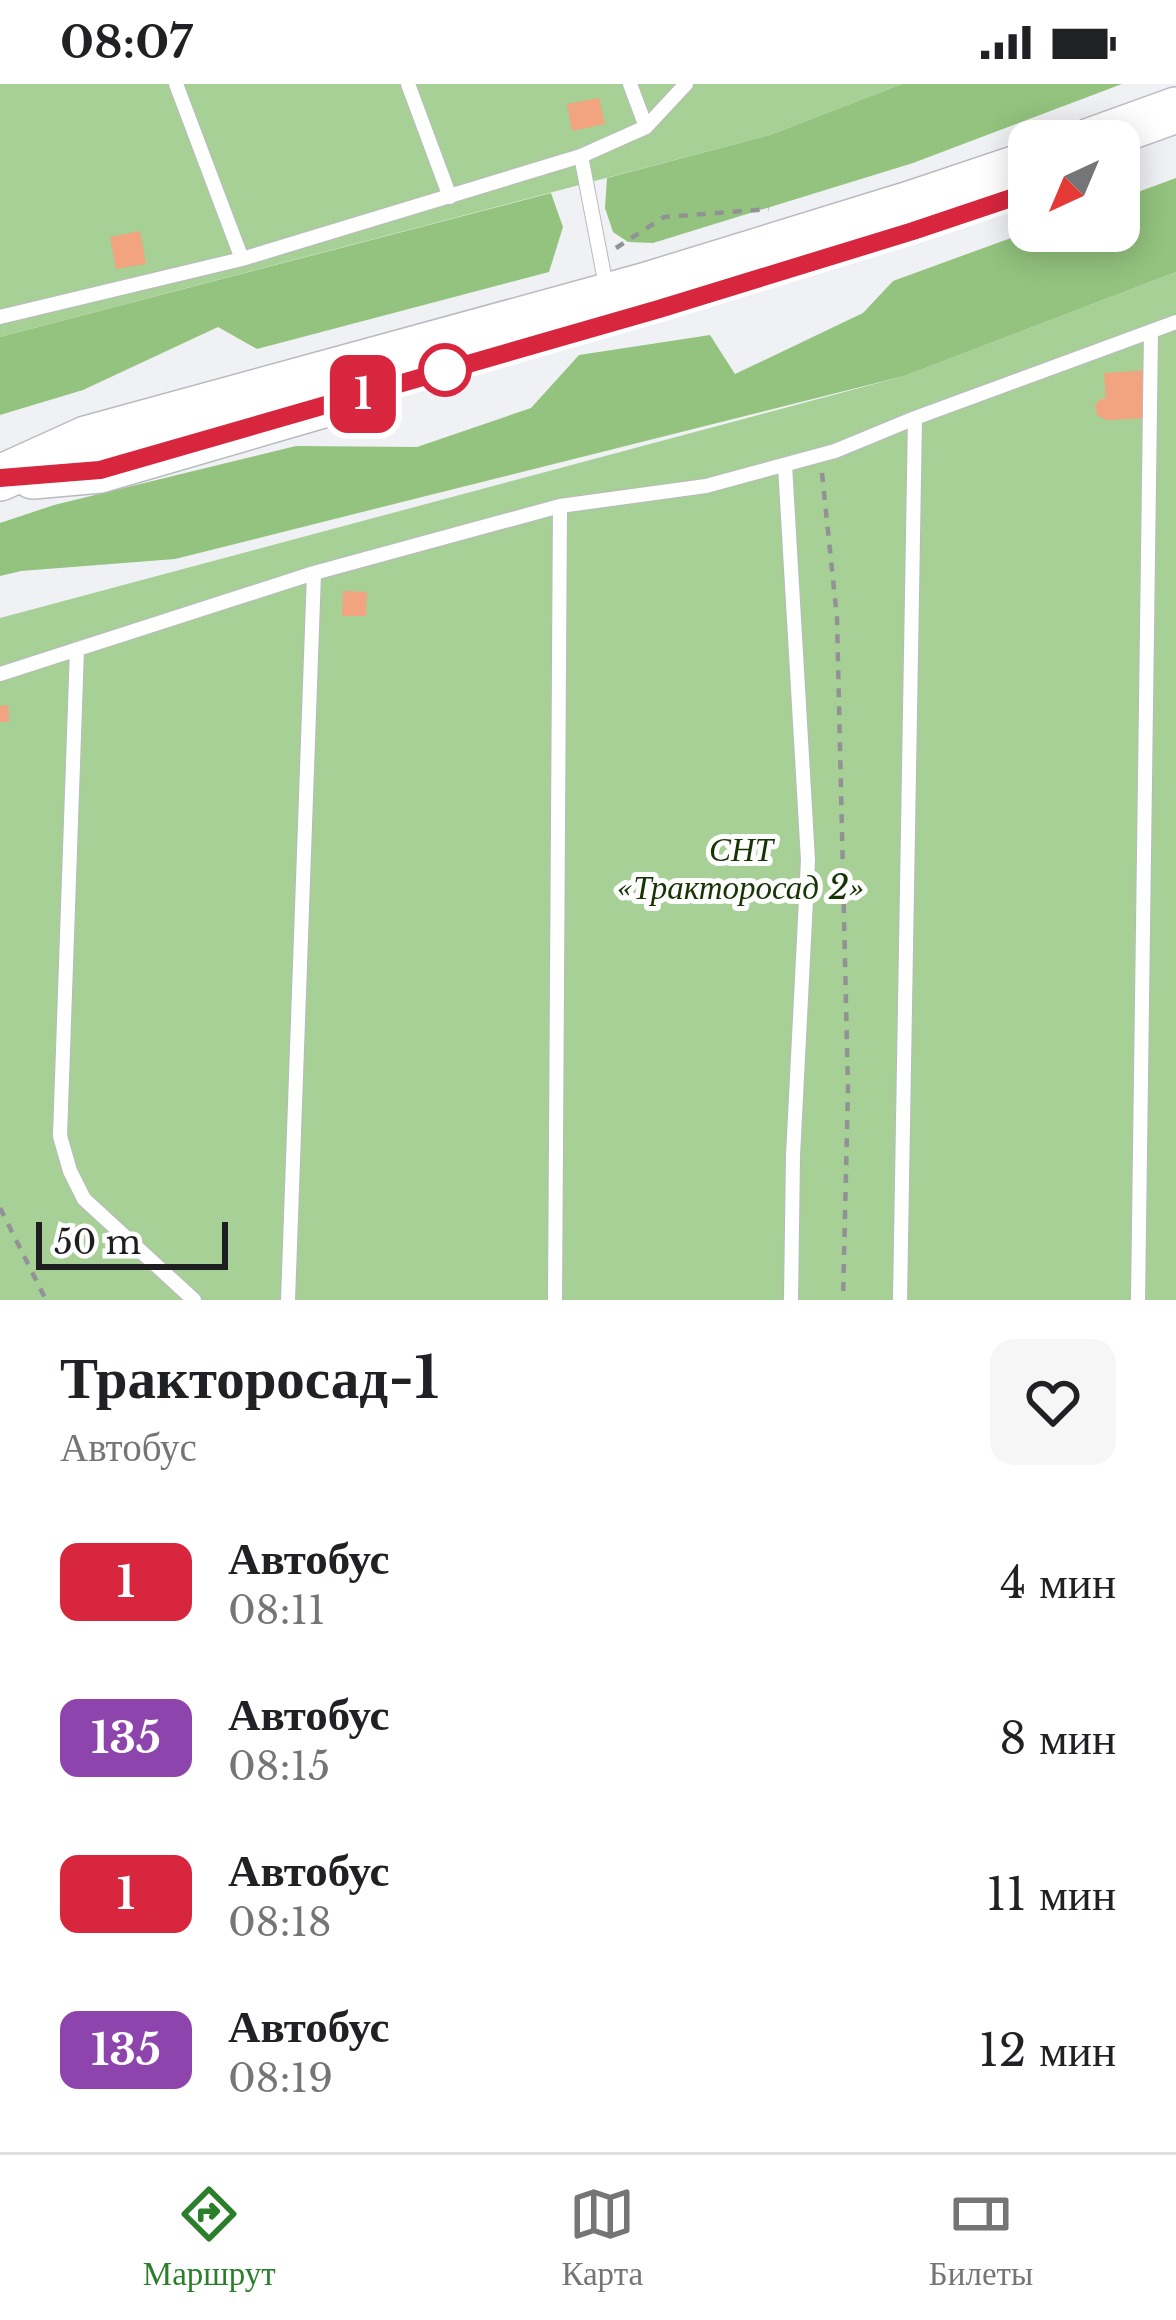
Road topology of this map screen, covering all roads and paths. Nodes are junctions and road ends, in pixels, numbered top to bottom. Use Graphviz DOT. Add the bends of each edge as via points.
graph roads {
  1 [pos="176,84"];
  2 [pos="408,84"];
  3 [pos="630,84"];
  4 [pos="686,84"];
  5 [pos="1176,110"];
  6 [pos="1140,123"];
  7 [pos="646,127"];
  8 [pos="1176,140"];
  9 [pos="1140,153"];
  10 [pos="580,156"];
  11 [pos="1008,171"];
  12 [pos="450,197"];
  13 [pos="1008,199"];
  14 [pos="242,259"];
  15 [pos="608,296"];
  16 [pos="0,317"];
  17 [pos="1176,322"];
  18 [pos="1151,332"];
  19 [pos="914,418"];
  20 [pos="820,455"];
  21 [pos="785,465"];
  22 [pos="560,506"];
  23 [pos="314,573"];
  24 [pos="77,649"];
  25 [pos="0,674"];
  26 [pos="0,1208"];
  27 [pos="46,1300"];
  28 [pos="194,1300"];
  29 [pos="289,1300"];
  30 [pos="555,1300"];
  31 [pos="791,1300"];
  32 [pos="843,1300"];
  33 [pos="900,1300"];
  34 [pos="1138,1300"];
  1 -- 14 [label="lane"];
  2 -- 12 [label="lane"];
  3 -- 7 [label="lane"];
  4 -- 7 [label="lane"];
  5 -- 6 [label="main road"];
  7 -- 10 [label="lane"];
  8 -- 9 [label="main road"];
  10 -- 12 [label="lane"];
  10 -- 15 [label="lane"];
  11 -- 15 [label="main road"];
  12 -- 14 [label="lane"];
  13 -- 15 [label="main road" via="100,470 0,478 86,439"];
  14 -- 16 [label="lane"];
  17 -- 18 [label="lane"];
  18 -- 19 [label="lane"];
  18 -- 34 [label="lane"];
  19 -- 20 [label="lane"];
  19 -- 33 [label="lane"];
  20 -- 21 [label="lane"];
  20 -- 32 [label="path" via="837,618 848,1089"];
  21 -- 22 [label="lane" via="706,486"];
  21 -- 31 [label="lane" via="808,860"];
  22 -- 23 [label="lane"];
  22 -- 30 [label="lane"];
  23 -- 24 [label="lane"];
  23 -- 29 [label="lane"];
  24 -- 25 [label="lane"];
  24 -- 28 [label="lane" via="60,1136 84,1199"];
  26 -- 27 [label="path"];
}
